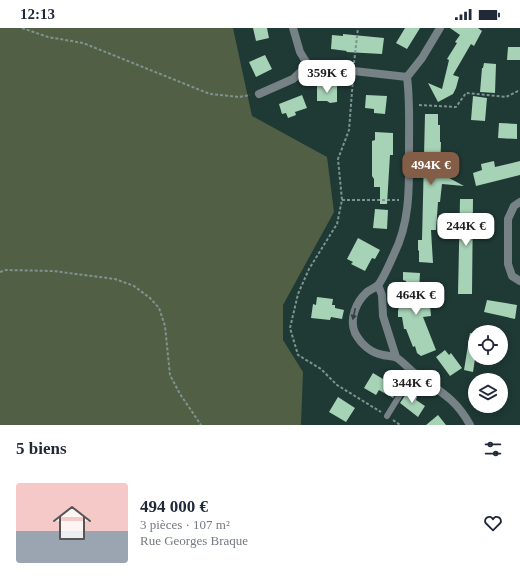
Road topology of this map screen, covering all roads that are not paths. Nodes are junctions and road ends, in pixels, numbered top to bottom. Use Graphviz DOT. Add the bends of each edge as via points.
graph roads {
  1 [pos="293,28"];
  2 [pos="440,28"];
  3 [pos="308,65"];
  4 [pos="407,77"];
  5 [pos="259,94"];
  6 [pos="520,202"];
  7 [pos="520,281"];
  8 [pos="378,285"];
  9 [pos="396,357"];
  10 [pos="414,372"];
  11 [pos="387,416"];
  12 [pos="470,425"];
  1 -- 3 [label="street" via="300,52"];
  2 -- 4 [label="street"];
  3 -- 4 [label="street" via="323,69"];
  3 -- 5 [label="street" via="293,79"];
  4 -- 8 [label="street" via="408,200 405,222 401,238"];
  6 -- 7 [label="street" via="514,206 508,218 508,264 512,276"];
  8 -- 9 [label="street" via="382,295 383,316"];
  8 -- 9 [label="street, one-way" via="368,291 356,307 353,320 355,332 366,347 377,354"];
  9 -- 10 [label="street"];
  10 -- 11 [label="lane"];
  10 -- 12 [label="street" via="451,399 464,413"];
}
